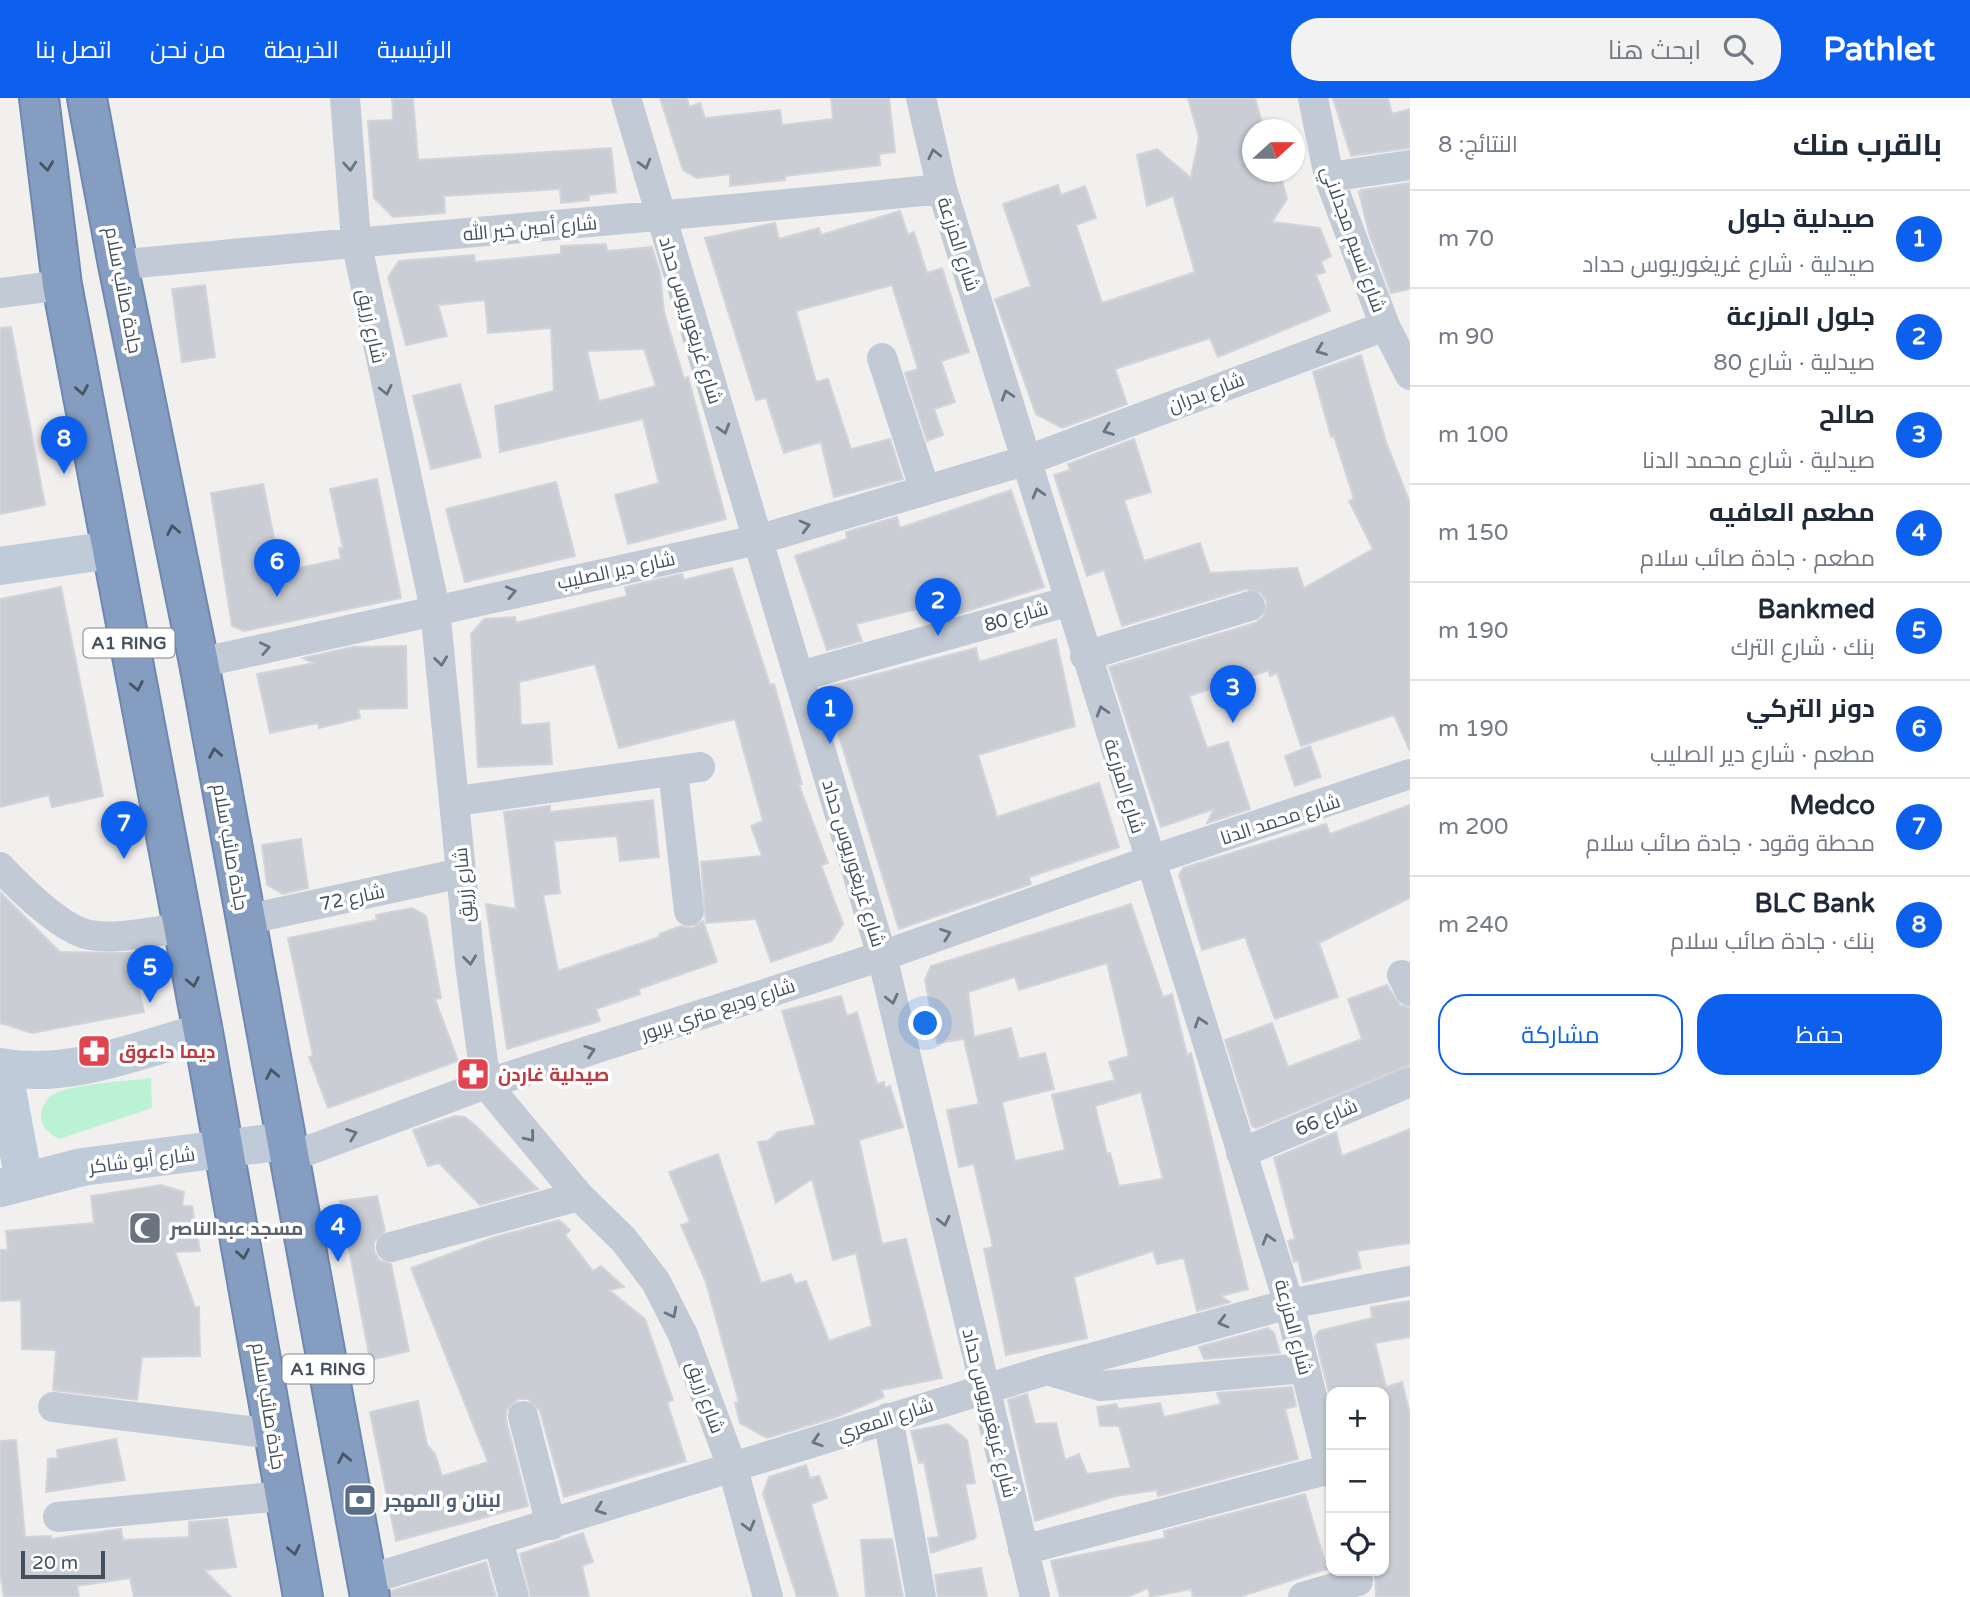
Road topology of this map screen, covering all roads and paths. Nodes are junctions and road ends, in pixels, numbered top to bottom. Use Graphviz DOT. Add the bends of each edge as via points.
graph roads {
  1 [pos="39,98"];
  2 [pos="88,98"];
  3 [pos="345,98"];
  4 [pos="626,98"];
  5 [pos="922,98"];
  6 [pos="1313,98"];
  7 [pos="1410,166"];
  8 [pos="1329,177"];
  9 [pos="942,189"];
  10 [pos="661,218"];
  11 [pos="356,241"];
  12 [pos="118,265"];
  13 [pos="62,285"];
  14 [pos="0,293"];
  15 [pos="1385,326"];
  16 [pos="882,358"];
  17 [pos="1410,374"];
  18 [pos="1028,460"];
  19 [pos="925,490"];
  20 [pos="757,540"];
  21 [pos="111,550"];
  22 [pos="0,566"];
  23 [pos="1070,601"];
  24 [pos="1251,606"];
  25 [pos="435,609"];
  26 [pos="1085,656"];
  27 [pos="199,663"];
  28 [pos="800,676"];
  29 [pos="1410,774"];
  30 [pos="457,802"];
  31 [pos="1149,861"];
  32 [pos="0,867"];
  33 [pos="461,873"];
  34 [pos="689,911"];
  35 [pos="244,920"];
  36 [pos="182,928"];
  37 [pos="882,956"];
  38 [pos="203,1032"];
  39 [pos="1,1068"];
  40 [pos="1410,1082"];
  41 [pos="486,1084"];
  42 [pos="287,1149"];
  43 [pos="223,1150"];
  44 [pos="1241,1153"];
  45 [pos="12,1184"];
  46 [pos="579,1196"];
  47 [pos="391,1247"];
  48 [pos="1410,1281"];
  49 [pos="1289,1304"];
  50 [pos="1305,1368"];
  51 [pos="1047,1370"];
  52 [pos="984,1388"];
  53 [pos="53,1407"];
  54 [pos="523,1416"];
  55 [pos="888,1418"];
  56 [pos="274,1434"];
  57 [pos="1326,1451"];
  58 [pos="733,1469"];
  59 [pos="1326,1472"];
  60 [pos="284,1496"];
  61 [pos="58,1517"];
  62 [pos="551,1525"];
  63 [pos="498,1540"];
  64 [pos="1023,1550"];
  65 [pos="1358,1583"];
  66 [pos="369,1589"];
  67 [pos="303,1597"];
  68 [pos="514,1597"];
  69 [pos="768,1597"];
  70 [pos="921,1597"];
  71 [pos="1035,1597"];
  72 [pos="1304,1597"];
  1 -- 13 [label="highway, جادة صائب سلام / A1 RING, one-way"];
  2 -- 12 [label="highway, جادة صائب سلام / A1 RING"];
  3 -- 11 [label="street, شارع زريق, one-way"];
  4 -- 10 [label="street, شارع غريغوريوس حداد, one-way"];
  9 -- 5 [label="street, شارع المزرعة, one-way"];
  6 -- 8 [label="street, شارع نسيم مجدلاني"];
  7 -- 8 [label="street"];
  8 -- 15 [label="street, شارع نسيم مجدلاني"];
  9 -- 10 [label="street, شارع أمين خير الله"];
  18 -- 9 [label="street, شارع المزرعة, one-way"];
  10 -- 11 [label="street, شارع أمين خير الله"];
  10 -- 20 [label="street, شارع غريغوريوس حداد, one-way"];
  11 -- 12 [label="street, شارع أمين خير الله"];
  11 -- 25 [label="street, شارع زريق, one-way"];
  27 -- 12 [label="highway, جادة صائب سلام / A1 RING, one-way"];
  13 -- 14 [label="street"];
  13 -- 21 [label="highway, جادة صائب سلام / A1 RING, one-way"];
  15 -- 17 [label="street, شارع نسيم مجدلاني"];
  15 -- 18 [label="street, شارع بدران, one-way"];
  16 -- 19 [label="street"];
  18 -- 19 [label="street, شارع دير الصليب"];
  23 -- 18 [label="street, شارع المزرعة, one-way"];
  20 -- 19 [label="street, شارع دير الصليب, one-way"];
  25 -- 20 [label="street, شارع دير الصليب, one-way"];
  20 -- 28 [label="street, شارع غريغوريوس حداد"];
  21 -- 22 [label="street"];
  21 -- 36 [label="highway, جادة صائب سلام / A1 RING, one-way"];
  23 -- 26 [label="street, شارع المزرعة"];
  23 -- 28 [label="street, شارع 80"];
  24 -- 26 [label="street"];
  27 -- 25 [label="street, شارع دير الصليب, one-way"];
  25 -- 30 [label="street, شارع زريق, one-way"];
  31 -- 26 [label="street, شارع المزرعة, one-way"];
  35 -- 27 [label="highway, جادة صائب سلام / A1 RING, one-way"];
  28 -- 37 [label="street, شارع غريغوريوس حداد"];
  29 -- 31 [label="street, شارع محمد الدنا"];
  30 -- 33 [label="street, شارع زريق"];
  30 -- 34 [label="street" via="686,769"];
  37 -- 31 [label="street, شارع وديع متري بربور, one-way"];
  44 -- 31 [label="street, شارع المزرعة, one-way"];
  32 -- 36 [label="street" via="81,933 106,936"];
  33 -- 35 [label="street, شارع 72"];
  33 -- 41 [label="street, شارع زريق, one-way"];
  42 -- 35 [label="highway, جادة صائب سلام / A1 RING, one-way"];
  36 -- 38 [label="highway, جادة صائب سلام / A1 RING, one-way"];
  41 -- 37 [label="street, شارع وديع متري بربور, one-way"];
  37 -- 52 [label="street, شارع غريغوريوس حداد, one-way"];
  38 -- 39 [label="street" via="73,1067 38,1072"];
  38 -- 43 [label="highway, جادة صائب سلام / A1 RING"];
  39 -- 45 [label="street"];
  40 -- 44 [label="street, شارع 66"];
  42 -- 41 [label="street, شارع وديع متري بربور, one-way"];
  41 -- 46 [label="street, شارع زريق, one-way"];
  42 -- 43 [label="street, شارع أبو شاكر"];
  66 -- 42 [label="highway, جادة صائب سلام / A1 RING, one-way"];
  43 -- 45 [label="street, شارع أبو شاكر" via="94,1165"];
  43 -- 56 [label="highway, جادة صائب سلام / A1 RING, one-way"];
  49 -- 44 [label="street, شارع المزرعة, one-way"];
  46 -- 47 [label="street"];
  46 -- 58 [label="street, شارع زريق, one-way" via="624,1240 656,1282 683,1335"];
  48 -- 49 [label="street, شارع المعري"];
  49 -- 50 [label="street, شارع المزرعة"];
  49 -- 51 [label="street, شارع المعري, one-way"];
  50 -- 51 [label="street" via="1101,1386"];
  50 -- 57 [label="street, شارع المزرعة"];
  51 -- 52 [label="street, شارع المعري"];
  52 -- 55 [label="street, شارع المعري"];
  52 -- 64 [label="street, شارع غريغوريوس حداد"];
  53 -- 56 [label="street"];
  54 -- 62 [label="street"];
  55 -- 58 [label="street, شارع المعري, one-way"];
  55 -- 70 [label="street"];
  56 -- 60 [label="highway, جادة صائب سلام / A1 RING"];
  58 -- 62 [label="street, شارع المعري, one-way"];
  58 -- 69 [label="street, شارع زريق, one-way"];
  59 -- 64 [label="street"];
  60 -- 61 [label="street"];
  60 -- 67 [label="highway, جادة صائب سلام / A1 RING, one-way"];
  62 -- 63 [label="street, شارع المعري"];
  63 -- 66 [label="street, شارع المعري"];
  63 -- 68 [label="street"];
  64 -- 71 [label="street, شارع غريغوريوس حداد"];
  65 -- 72 [label="street"];
}
